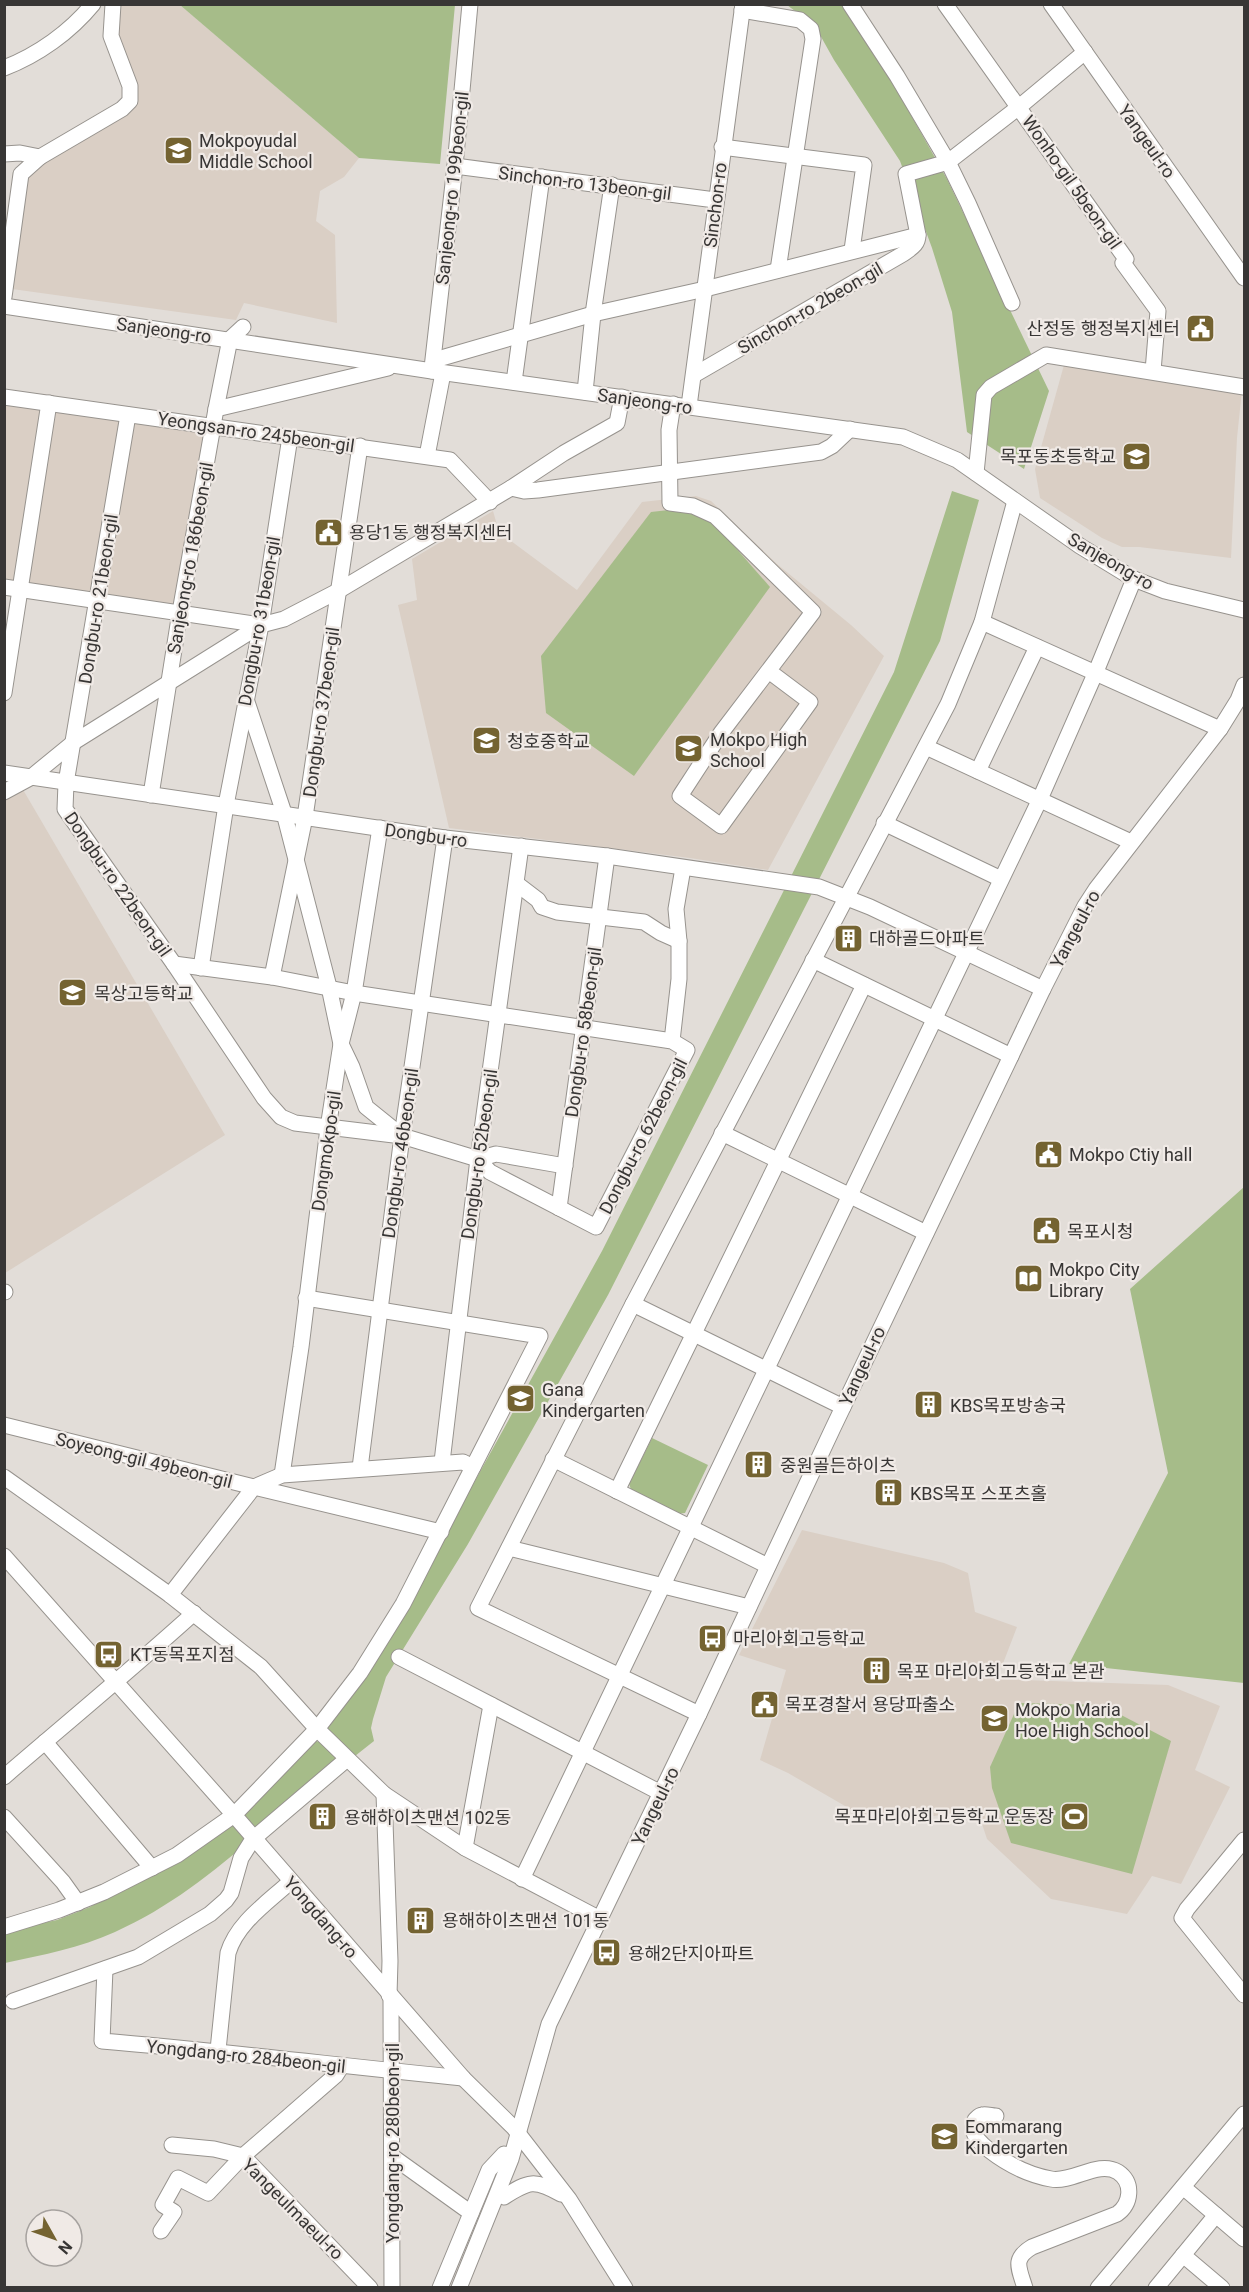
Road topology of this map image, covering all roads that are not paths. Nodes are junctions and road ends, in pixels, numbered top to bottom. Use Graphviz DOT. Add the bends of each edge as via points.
graph roads {
  1 [pos="93,4"];
  2 [pos="113,4"];
  3 [pos="470,4"];
  4 [pos="850,4"];
  5 [pos="945,4"];
  6 [pos="1051,4"];
  7 [pos="742,7"];
  8 [pos="1085,52"];
  9 [pos="4,68"];
  10 [pos="1019,107"];
  11 [pos="722,147"];
  12 [pos="4,154"];
  13 [pos="796,156"];
  14 [pos="40,157"];
  15 [pos="948,162"];
  16 [pos="455,166"];
  17 [pos="542,177"];
  18 [pos="612,185"];
  19 [pos="715,200"];
  20 [pos="918,234"];
  21 [pos="852,250"];
  22 [pos="778,270"];
  23 [pos="1245,278"];
  24 [pos="705,289"];
  25 [pos="4,297"];
  26 [pos="1012,303"];
  27 [pos="4,306"];
  28 [pos="593,314"];
  29 [pos="243,327"];
  30 [pos="521,334"];
  31 [pos="230,339"];
  32 [pos="397,365"];
  33 [pos="1153,371"];
  34 [pos="437,372"];
  35 [pos="693,375"];
  36 [pos="514,382"];
  37 [pos="1245,387"];
  38 [pos="585,392"];
  39 [pos="4,397"];
  40 [pos="622,397"];
  41 [pos="49,403"];
  42 [pos="673,404"];
  43 [pos="689,406"];
  44 [pos="216,409"];
  45 [pos="128,414"];
  46 [pos="213,427"];
  47 [pos="850,429"];
  48 [pos="290,437"];
  49 [pos="360,446"];
  50 [pos="427,456"];
  51 [pos="670,472"];
  52 [pos="976,473"];
  53 [pos="511,488"];
  54 [pos="1015,501"];
  55 [pos="490,502"];
  56 [pos="1134,579"];
  57 [pos="4,587"];
  58 [pos="21,590"];
  59 [pos="338,591"];
  60 [pos="98,601"];
  61 [pos="1245,610"];
  62 [pos="180,612"];
  63 [pos="982,622"];
  64 [pos="261,625"];
  65 [pos="1037,647"];
  66 [pos="770,672"];
  67 [pos="1095,674"];
  68 [pos="168,684"];
  69 [pos="1245,685"];
  70 [pos="4,693"];
  71 [pos="246,699"];
  72 [pos="1220,729"];
  73 [pos="74,742"];
  74 [pos="926,747"];
  75 [pos="978,771"];
  76 [pos="4,773"];
  77 [pos="30,778"];
  78 [pos="66,783"];
  79 [pos="4,792"];
  80 [pos="151,795"];
  81 [pos="1040,799"];
  82 [pos="226,805"];
  83 [pos="284,813"];
  84 [pos="305,817"];
  85 [pos="884,823"];
  86 [pos="380,828"];
  87 [pos="445,838"];
  88 [pos="1131,842"];
  89 [pos="521,846"];
  90 [pos="607,856"];
  91 [pos="296,864"];
  92 [pos="683,868"];
  93 [pos="1001,879"];
  94 [pos="517,884"];
  95 [pos="846,897"];
  96 [pos="598,916"];
  97 [pos="679,941"];
  98 [pos="967,952"];
  99 [pos="813,960"];
  100 [pos="174,964"];
  101 [pos="201,968"];
  102 [pos="272,977"];
  103 [pos="864,985"];
  104 [pos="329,987"];
  105 [pos="1043,989"];
  106 [pos="354,993"];
  107 [pos="421,1004"];
  108 [pos="498,1016"];
  109 [pos="934,1019"];
  110 [pos="585,1028"];
  111 [pos="672,1041"];
  112 [pos="341,1044"];
  113 [pos="1011,1056"];
  114 [pos="328,1128"];
  115 [pos="722,1133"];
  116 [pos="402,1136"];
  117 [pos="477,1160"];
  118 [pos="778,1160"];
  119 [pos="565,1166"];
  120 [pos="850,1194"];
  121 [pos="559,1208"];
  122 [pos="926,1233"];
  123 [pos="306,1298"];
  124 [pos="633,1304"];
  125 [pos="379,1311"];
  126 [pos="458,1324"];
  127 [pos="694,1333"];
  128 [pos="767,1369"];
  129 [pos="843,1407"];
  130 [pos="4,1425"];
  131 [pos="553,1459"];
  132 [pos="442,1462"];
  133 [pos="360,1467"];
  134 [pos="473,1467"];
  135 [pos="282,1475"];
  136 [pos="4,1477"];
  137 [pos="254,1487"];
  138 [pos="617,1491"];
  139 [pos="691,1527"];
  140 [pos="441,1532"];
  141 [pos="509,1548"];
  142 [pos="4,1556"];
  143 [pos="768,1566"];
  144 [pos="663,1586"];
  145 [pos="170,1595"];
  146 [pos="749,1607"];
  147 [pos="194,1613"];
  148 [pos="399,1657"];
  149 [pos="620,1676"];
  150 [pos="114,1682"];
  151 [pos="491,1705"];
  152 [pos="699,1714"];
  153 [pos="317,1729"];
  154 [pos="45,1742"];
  155 [pos="583,1753"];
  156 [pos="347,1759"];
  157 [pos="4,1777"];
  158 [pos="662,1793"];
  159 [pos="384,1794"];
  160 [pos="234,1815"];
  161 [pos="4,1817"];
  162 [pos="253,1839"];
  163 [pos="1245,1840"];
  164 [pos="465,1848"];
  165 [pos="152,1868"];
  166 [pos="522,1879"];
  167 [pos="290,1882"];
  168 [pos="78,1903"];
  169 [pos="600,1919"];
  170 [pos="4,1927"];
  171 [pos="105,1969"];
  172 [pos="1245,1995"];
  173 [pos="390,1997"];
  174 [pos="13,2001"];
  175 [pos="218,2050"];
  176 [pos="341,2067"];
  177 [pos="391,2071"];
  178 [pos="463,2078"];
  179 [pos="1245,2114"];
  180 [pos="996,2116"];
  181 [pos="516,2132"];
  182 [pos="172,2145"];
  183 [pos="243,2156"];
  184 [pos="508,2156"];
  185 [pos="393,2157"];
  186 [pos="1183,2187"];
  187 [pos="504,2197"];
  188 [pos="569,2199"];
  189 [pos="471,2213"];
  190 [pos="1216,2216"];
  191 [pos="161,2231"];
  192 [pos="1245,2239"];
  193 [pos="1183,2255"];
  194 [pos="370,2288"];
  195 [pos="392,2288"];
  196 [pos="440,2288"];
  197 [pos="450,2288"];
  198 [pos="459,2288"];
  199 [pos="469,2288"];
  200 [pos="625,2288"];
  201 [pos="1025,2288"];
  202 [pos="1098,2288"];
  203 [pos="1156,2288"];
  204 [pos="1222,2288"];
  1 -- 9 [label="street" via="49,44"];
  2 -- 14 [label="street" via="111,36 130,86 130,101"];
  3 -- 16 [label="street, Sanjeong-ro 199beon-gil"];
  4 -- 15 [label="street"];
  5 -- 10 [label="street, Wonho-gil 5beon-gil"];
  6 -- 8 [label="street, Yangeul-ro"];
  7 -- 11 [label="street, Sinchon-ro"];
  7 -- 13 [label="street" via="800,20 811,29 813,39"];
  8 -- 10 [label="street"];
  8 -- 23 [label="street, Yangeul-ro"];
  10 -- 15 [label="street"];
  10 -- 33 [label="street, Wonho-gil 5beon-gil" via="1114,241 1126,259 1123,263 1158,311"];
  11 -- 13 [label="street"];
  11 -- 19 [label="street, Sinchon-ro"];
  12 -- 14 [label="street"];
  13 -- 21 [label="street" via="864,165"];
  13 -- 22 [label="street"];
  14 -- 25 [label="street" via="20,179"];
  15 -- 20 [label="street" via="906,174"];
  15 -- 26 [label="street"];
  16 -- 17 [label="street, Sinchon-ro 13beon-gil"];
  16 -- 34 [label="street, Sanjeong-ro 199beon-gil"];
  17 -- 18 [label="street, Sinchon-ro 13beon-gil"];
  17 -- 30 [label="street"];
  18 -- 19 [label="street, Sinchon-ro 13beon-gil"];
  18 -- 28 [label="street"];
  19 -- 24 [label="street, Sinchon-ro"];
  20 -- 21 [label="street"];
  20 -- 35 [label="street, Sinchon-ro 2beon-gil" via="915,245 903,254"];
  21 -- 22 [label="street"];
  22 -- 24 [label="street"];
  24 -- 28 [label="street"];
  24 -- 35 [label="street, Sinchon-ro"];
  27 -- 31 [label="street, Sanjeong-ro"];
  28 -- 30 [label="street"];
  28 -- 38 [label="street"];
  29 -- 31 [label="street"];
  30 -- 34 [label="street" via="438,359"];
  30 -- 36 [label="street"];
  31 -- 32 [label="street, Sanjeong-ro"];
  31 -- 44 [label="street, Sanjeong-ro 186beon-gil"];
  32 -- 34 [label="street, Sanjeong-ro"];
  32 -- 44 [label="street"];
  33 -- 37 [label="street"];
  33 -- 52 [label="street" via="1046,355 984,395"];
  34 -- 36 [label="street, Sanjeong-ro"];
  34 -- 50 [label="street, Sanjeong-ro 199beon-gil"];
  35 -- 43 [label="street, Sinchon-ro"];
  36 -- 38 [label="street, Sanjeong-ro"];
  38 -- 40 [label="street, Sanjeong-ro"];
  39 -- 41 [label="street, Yeongsan-ro 245beon-gil"];
  40 -- 42 [label="street, Sanjeong-ro"];
  40 -- 53 [label="street" via="617,423"];
  41 -- 45 [label="street, Yeongsan-ro 245beon-gil"];
  41 -- 58 [label="street"];
  42 -- 43 [label="street, Sanjeong-ro"];
  42 -- 51 [label="street"];
  43 -- 47 [label="street, Sanjeong-ro"];
  44 -- 46 [label="street, Sanjeong-ro 186beon-gil"];
  45 -- 46 [label="street, Yeongsan-ro 245beon-gil"];
  45 -- 60 [label="street, Dongbu-ro 21beon-gil"];
  46 -- 48 [label="street, Yeongsan-ro 245beon-gil"];
  46 -- 62 [label="street, Sanjeong-ro 186beon-gil"];
  47 -- 51 [label="street" via="821,452"];
  47 -- 52 [label="street, Sanjeong-ro" via="918,442"];
  48 -- 49 [label="street, Yeongsan-ro 245beon-gil"];
  48 -- 64 [label="street, Dongbu-ro 31beon-gil"];
  49 -- 50 [label="street, Yeongsan-ro 245beon-gil"];
  49 -- 59 [label="street, Dongbu-ro 37beon-gil"];
  50 -- 55 [label="street, Yeongsan-ro 245beon-gil" via="450,460"];
  51 -- 53 [label="street" via="538,490"];
  51 -- 66 [label="street" via="670,502 693,506 715,516 813,612"];
  52 -- 54 [label="street, Sanjeong-ro"];
  53 -- 55 [label="street"];
  54 -- 56 [label="street, Sanjeong-ro"];
  54 -- 63 [label="street"];
  55 -- 59 [label="street"];
  56 -- 61 [label="street, Sanjeong-ro" via="1165,591"];
  56 -- 67 [label="street"];
  57 -- 58 [label="street"];
  58 -- 60 [label="street"];
  58 -- 70 [label="street"];
  59 -- 64 [label="street" via="284,619"];
  59 -- 84 [label="street, Dongbu-ro 37beon-gil"];
  60 -- 62 [label="street"];
  60 -- 73 [label="street, Dongbu-ro 21beon-gil"];
  62 -- 64 [label="street"];
  62 -- 68 [label="street, Sanjeong-ro 186beon-gil"];
  63 -- 65 [label="street"];
  63 -- 74 [label="street"];
  64 -- 68 [label="street"];
  64 -- 71 [label="street, Dongbu-ro 31beon-gil"];
  65 -- 67 [label="street"];
  65 -- 75 [label="street"];
  66 -- 66 [label="street" via="810,702 721,826 680,796 721,734"];
  67 -- 72 [label="street"];
  67 -- 81 [label="street"];
  68 -- 73 [label="street"];
  68 -- 80 [label="street, Sanjeong-ro 186beon-gil"];
  69 -- 72 [label="street, Yangeul-ro"];
  71 -- 82 [label="street, Dongbu-ro 31beon-gil"];
  71 -- 83 [label="street"];
  72 -- 88 [label="street, Yangeul-ro"];
  73 -- 77 [label="street"];
  73 -- 78 [label="street, Dongbu-ro 21beon-gil"];
  74 -- 75 [label="street"];
  74 -- 85 [label="street"];
  75 -- 81 [label="street"];
  76 -- 77 [label="street, Dongbu-ro"];
  77 -- 78 [label="street, Dongbu-ro"];
  77 -- 79 [label="street"];
  78 -- 80 [label="street, Dongbu-ro"];
  78 -- 100 [label="street, Dongbu-ro 22beon-gil" via="65,809"];
  80 -- 82 [label="street, Dongbu-ro"];
  81 -- 88 [label="street"];
  81 -- 93 [label="street"];
  82 -- 83 [label="street, Dongbu-ro"];
  82 -- 101 [label="street, Dongbu-ro 31beon-gil"];
  83 -- 84 [label="street, Dongbu-ro"];
  83 -- 91 [label="street"];
  84 -- 86 [label="street, Dongbu-ro"];
  84 -- 91 [label="street, Dongbu-ro 37beon-gil"];
  85 -- 93 [label="street"];
  85 -- 95 [label="street"];
  86 -- 87 [label="street, Dongbu-ro"];
  86 -- 106 [label="street, Dongmokpo-gil"];
  87 -- 89 [label="street, Dongbu-ro"];
  87 -- 107 [label="street, Dongbu-ro 46beon-gil"];
  88 -- 105 [label="street, Yangeul-ro" via="1085,906"];
  89 -- 90 [label="street, Dongbu-ro"];
  89 -- 94 [label="street, Dongbu-ro 52beon-gil"];
  90 -- 92 [label="street, Dongbu-ro"];
  90 -- 96 [label="street, Dongbu-ro 58beon-gil"];
  91 -- 102 [label="street, Dongbu-ro 37beon-gil"];
  91 -- 104 [label="street"];
  92 -- 95 [label="street, Dongbu-ro" via="807,885"];
  92 -- 97 [label="street, Dongbu-ro 62beon-gil" via="676,909"];
  93 -- 98 [label="street"];
  94 -- 96 [label="street" via="542,907"];
  94 -- 108 [label="street, Dongbu-ro 52beon-gil"];
  95 -- 98 [label="street, Dongbu-ro"];
  95 -- 99 [label="street"];
  96 -- 97 [label="street" via="644,922"];
  96 -- 110 [label="street, Dongbu-ro 58beon-gil"];
  97 -- 111 [label="street, Dongbu-ro 62beon-gil"];
  98 -- 105 [label="street, Dongbu-ro"];
  98 -- 109 [label="street"];
  99 -- 103 [label="street"];
  99 -- 115 [label="street"];
  100 -- 101 [label="street"];
  100 -- 114 [label="street, Dongbu-ro 22beon-gil" via="270,1106 288,1121"];
  101 -- 102 [label="street"];
  102 -- 104 [label="street"];
  103 -- 109 [label="street"];
  103 -- 118 [label="street"];
  104 -- 106 [label="street"];
  104 -- 112 [label="street"];
  105 -- 113 [label="street, Yangeul-ro"];
  106 -- 107 [label="street"];
  106 -- 112 [label="street, Dongmokpo-gil"];
  107 -- 108 [label="street"];
  107 -- 116 [label="street, Dongbu-ro 46beon-gil"];
  108 -- 110 [label="street"];
  108 -- 117 [label="street, Dongbu-ro 52beon-gil"];
  109 -- 113 [label="street"];
  109 -- 120 [label="street"];
  110 -- 111 [label="street"];
  110 -- 119 [label="street, Dongbu-ro 58beon-gil"];
  111 -- 121 [label="street, Dongbu-ro 62beon-gil" via="687,1050 596,1227"];
  112 -- 114 [label="street, Dongmokpo-gil"];
  112 -- 116 [label="street" via="366,1107"];
  113 -- 122 [label="street, Yangeul-ro"];
  114 -- 116 [label="street, Dongbu-ro 22beon-gil"];
  114 -- 123 [label="street, Dongmokpo-gil"];
  115 -- 118 [label="street"];
  115 -- 124 [label="street"];
  116 -- 117 [label="street"];
  116 -- 125 [label="street, Dongbu-ro 46beon-gil"];
  117 -- 119 [label="street" via="496,1154"];
  117 -- 121 [label="street" via="490,1172"];
  117 -- 126 [label="street, Dongbu-ro 52beon-gil"];
  118 -- 120 [label="street"];
  118 -- 127 [label="street"];
  119 -- 121 [label="street, Dongbu-ro 58beon-gil"];
  120 -- 122 [label="street"];
  120 -- 128 [label="street"];
  122 -- 129 [label="street, Yangeul-ro"];
  123 -- 125 [label="street"];
  123 -- 135 [label="street, Dongmokpo-gil"];
  124 -- 127 [label="street"];
  124 -- 131 [label="street"];
  125 -- 126 [label="street"];
  125 -- 133 [label="street, Dongbu-ro 46beon-gil"];
  126 -- 132 [label="street, Dongbu-ro 52beon-gil"];
  126 -- 134 [label="street" via="540,1336"];
  127 -- 128 [label="street"];
  127 -- 138 [label="street"];
  128 -- 129 [label="street"];
  128 -- 139 [label="street"];
  129 -- 143 [label="street, Yangeul-ro"];
  130 -- 137 [label="street, Soyeong-gil 49beon-gil"];
  131 -- 138 [label="street"];
  131 -- 141 [label="street"];
  132 -- 133 [label="street, Soyeong-gil 49beon-gil"];
  132 -- 134 [label="street, Soyeong-gil 49beon-gil" via="464,1462"];
  133 -- 135 [label="street, Soyeong-gil 49beon-gil"];
  134 -- 140 [label="street"];
  135 -- 137 [label="street, Soyeong-gil 49beon-gil"];
  136 -- 145 [label="street"];
  137 -- 140 [label="street"];
  137 -- 145 [label="street"];
  138 -- 139 [label="street"];
  139 -- 143 [label="street"];
  139 -- 144 [label="street"];
  140 -- 153 [label="street" via="384,1635"];
  141 -- 144 [label="street"];
  141 -- 149 [label="street" via="478,1608"];
  142 -- 150 [label="street, Yongdang-ro"];
  143 -- 146 [label="street, Yangeul-ro"];
  144 -- 146 [label="street"];
  144 -- 149 [label="street"];
  145 -- 147 [label="street"];
  146 -- 152 [label="street, Yangeul-ro"];
  147 -- 150 [label="street"];
  147 -- 153 [label="street" via="261,1667"];
  148 -- 151 [label="street"];
  149 -- 152 [label="street"];
  149 -- 155 [label="street"];
  150 -- 154 [label="street"];
  150 -- 160 [label="street, Yongdang-ro"];
  151 -- 155 [label="street"];
  151 -- 164 [label="street"];
  152 -- 158 [label="street, Yangeul-ro"];
  153 -- 156 [label="street"];
  153 -- 160 [label="street"];
  154 -- 157 [label="street"];
  154 -- 165 [label="street"];
  155 -- 158 [label="street"];
  155 -- 166 [label="street"];
  156 -- 159 [label="street"];
  156 -- 162 [label="street"];
  158 -- 169 [label="street, Yangeul-ro"];
  159 -- 164 [label="street"];
  159 -- 173 [label="street, Yongdang-ro 280beon-gil"];
  160 -- 162 [label="street, Yongdang-ro"];
  160 -- 165 [label="street"];
  161 -- 168 [label="street"];
  162 -- 167 [label="street, Yongdang-ro"];
  162 -- 171 [label="street" via="241,1858 226,1900 210,1914 138,1957"];
  163 -- 172 [label="street" via="1182,1918"];
  164 -- 166 [label="street"];
  165 -- 168 [label="street"];
  166 -- 169 [label="street"];
  167 -- 173 [label="street, Yongdang-ro"];
  167 -- 175 [label="street" via="237,1930 231,1943"];
  168 -- 170 [label="street"];
  169 -- 181 [label="street, Yangeul-ro" via="549,2024"];
  171 -- 174 [label="street"];
  171 -- 175 [label="street, Yongdang-ro 284beon-gil" via="102,2041"];
  173 -- 177 [label="street, Yongdang-ro 280beon-gil"];
  173 -- 178 [label="street, Yongdang-ro"];
  175 -- 176 [label="street, Yongdang-ro 284beon-gil"];
  176 -- 177 [label="street, Yongdang-ro 284beon-gil"];
  176 -- 183 [label="street"];
  177 -- 178 [label="street, Yongdang-ro 284beon-gil"];
  177 -- 185 [label="street, Yongdang-ro 280beon-gil"];
  178 -- 181 [label="street, Yongdang-ro"];
  179 -- 186 [label="street"];
  180 -- 201 [label="street" via="978,2117 974,2132 989,2150 1013,2165 1055,2180 1111,2169 1125,2179 1129,2188 1127,2202 1117,2214 1022,2253 1019,2266"];
  181 -- 184 [label="street, Yangeul-ro"];
  181 -- 188 [label="street, Yongdang-ro"];
  182 -- 183 [label="street, Yangeulmaeul-ro"];
  183 -- 191 [label="street" via="208,2193 178,2178 163,2205 174,2212"];
  183 -- 194 [label="street, Yangeulmaeul-ro"];
  184 -- 187 [label="street"];
  184 -- 189 [label="street" via="489,2170"];
  184 -- 197 [label="street, Yangeul-ro"];
  184 -- 198 [label="street, Yangeul-ro"];
  185 -- 189 [label="street"];
  185 -- 195 [label="street, Yongdang-ro 280beon-gil"];
  186 -- 190 [label="street"];
  186 -- 202 [label="street"];
  187 -- 188 [label="street" via="524,2184 545,2185"];
  187 -- 199 [label="street"];
  188 -- 200 [label="street, Yongdang-ro"];
  189 -- 196 [label="street"];
  190 -- 192 [label="street"];
  190 -- 193 [label="street"];
  193 -- 203 [label="street"];
  193 -- 204 [label="street"];
}
